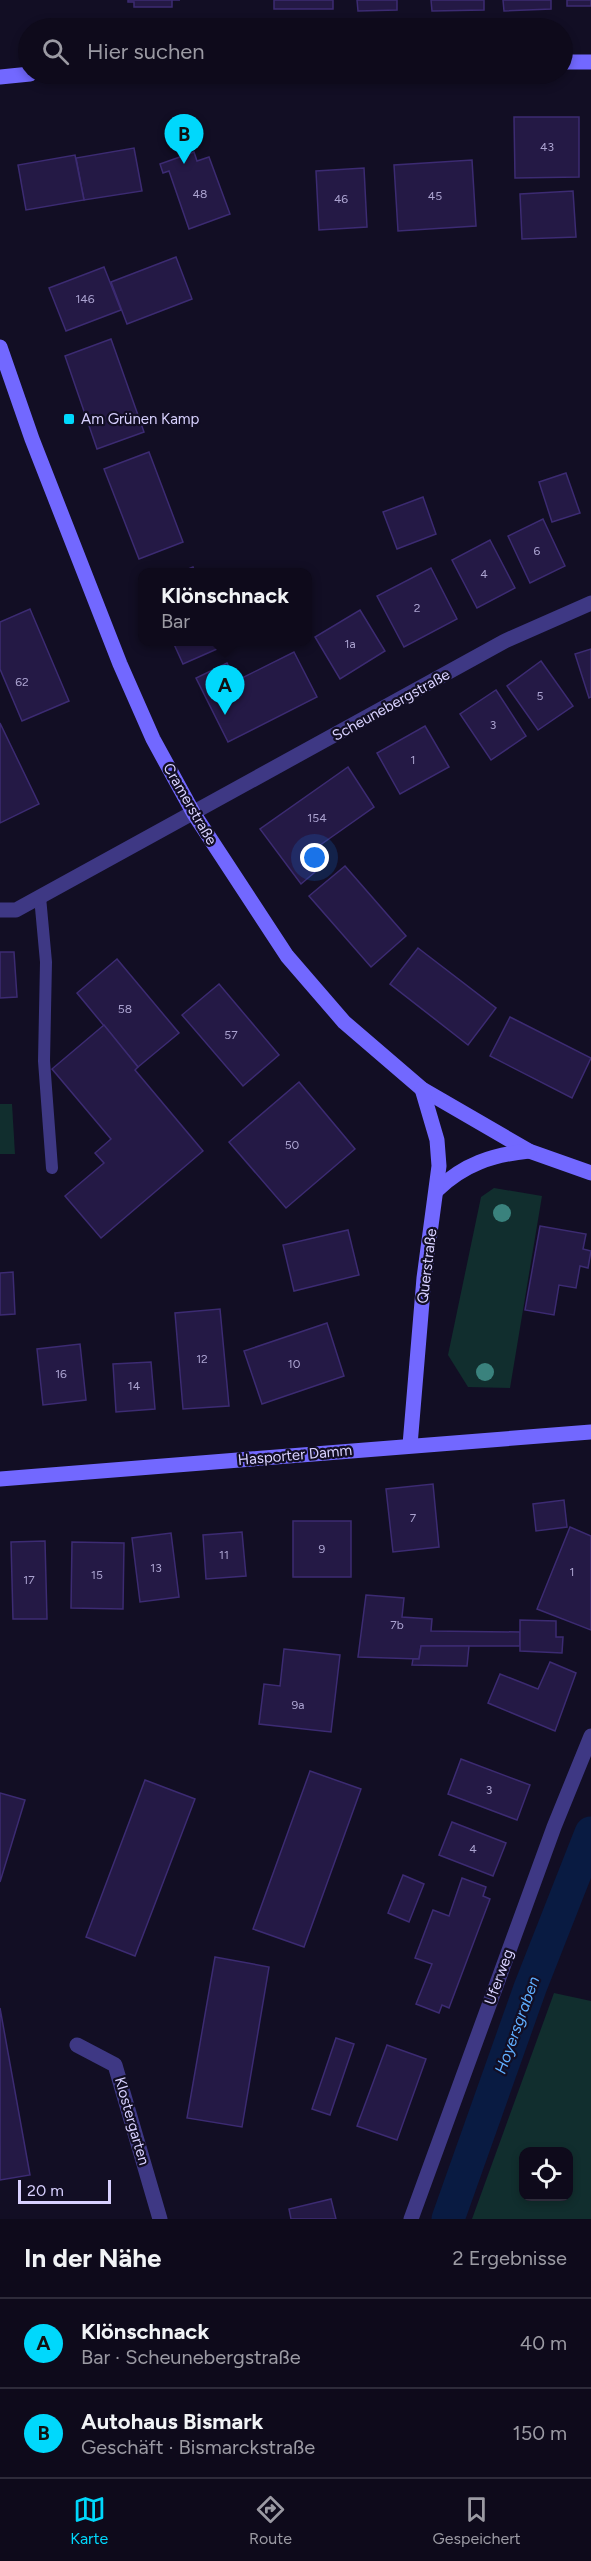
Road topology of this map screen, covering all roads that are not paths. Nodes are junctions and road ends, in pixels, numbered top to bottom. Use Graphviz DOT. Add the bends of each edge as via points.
graph roads {
  1 [pos="573,62"];
  2 [pos="591,62"];
  3 [pos="18,75"];
  4 [pos="0,77"];
  5 [pos="0,347"];
  6 [pos="591,603"];
  7 [pos="194,814"];
  8 [pos="40,897"];
  9 [pos="0,910"];
  10 [pos="422,1089"];
  11 [pos="529,1151"];
  12 [pos="52,1168"];
  13 [pos="591,1173"];
  14 [pos="437,1190"];
  15 [pos="591,1432"];
  16 [pos="410,1445"];
  17 [pos="0,1479"];
  18 [pos="591,1736"];
  19 [pos="77,2045"];
  20 [pos="160,2219"];
  21 [pos="411,2219"];
  1 -- 2 [label="main road"];
  3 -- 4 [label="main road"];
  5 -- 7 [label="main road, Cramerstraße" via="120,664 153,739"];
  6 -- 7 [label="street, Scheunebergstraße" via="506,641"];
  7 -- 8 [label="street"];
  7 -- 10 [label="main road, Cramerstraße" via="287,956 362,1041"];
  8 -- 9 [label="street" via="16,910"];
  8 -- 12 [label="lane" via="46,962 44,1061"];
  10 -- 11 [label="main road, Cramerstraße"];
  10 -- 14 [label="main road, Querstraße" via="437,1140"];
  11 -- 13 [label="main road, Cramerstraße"];
  11 -- 14 [label="main road, Cramerstraße" via="496,1155 473,1163 454,1173"];
  14 -- 16 [label="main road, Querstraße" via="424,1278"];
  15 -- 16 [label="main road, Hasporter Damm"];
  16 -- 17 [label="main road, Hasporter Damm"];
  18 -- 21 [label="street, Uferweg"];
  19 -- 20 [label="street, Klostergarten" via="116,2065"];
}
